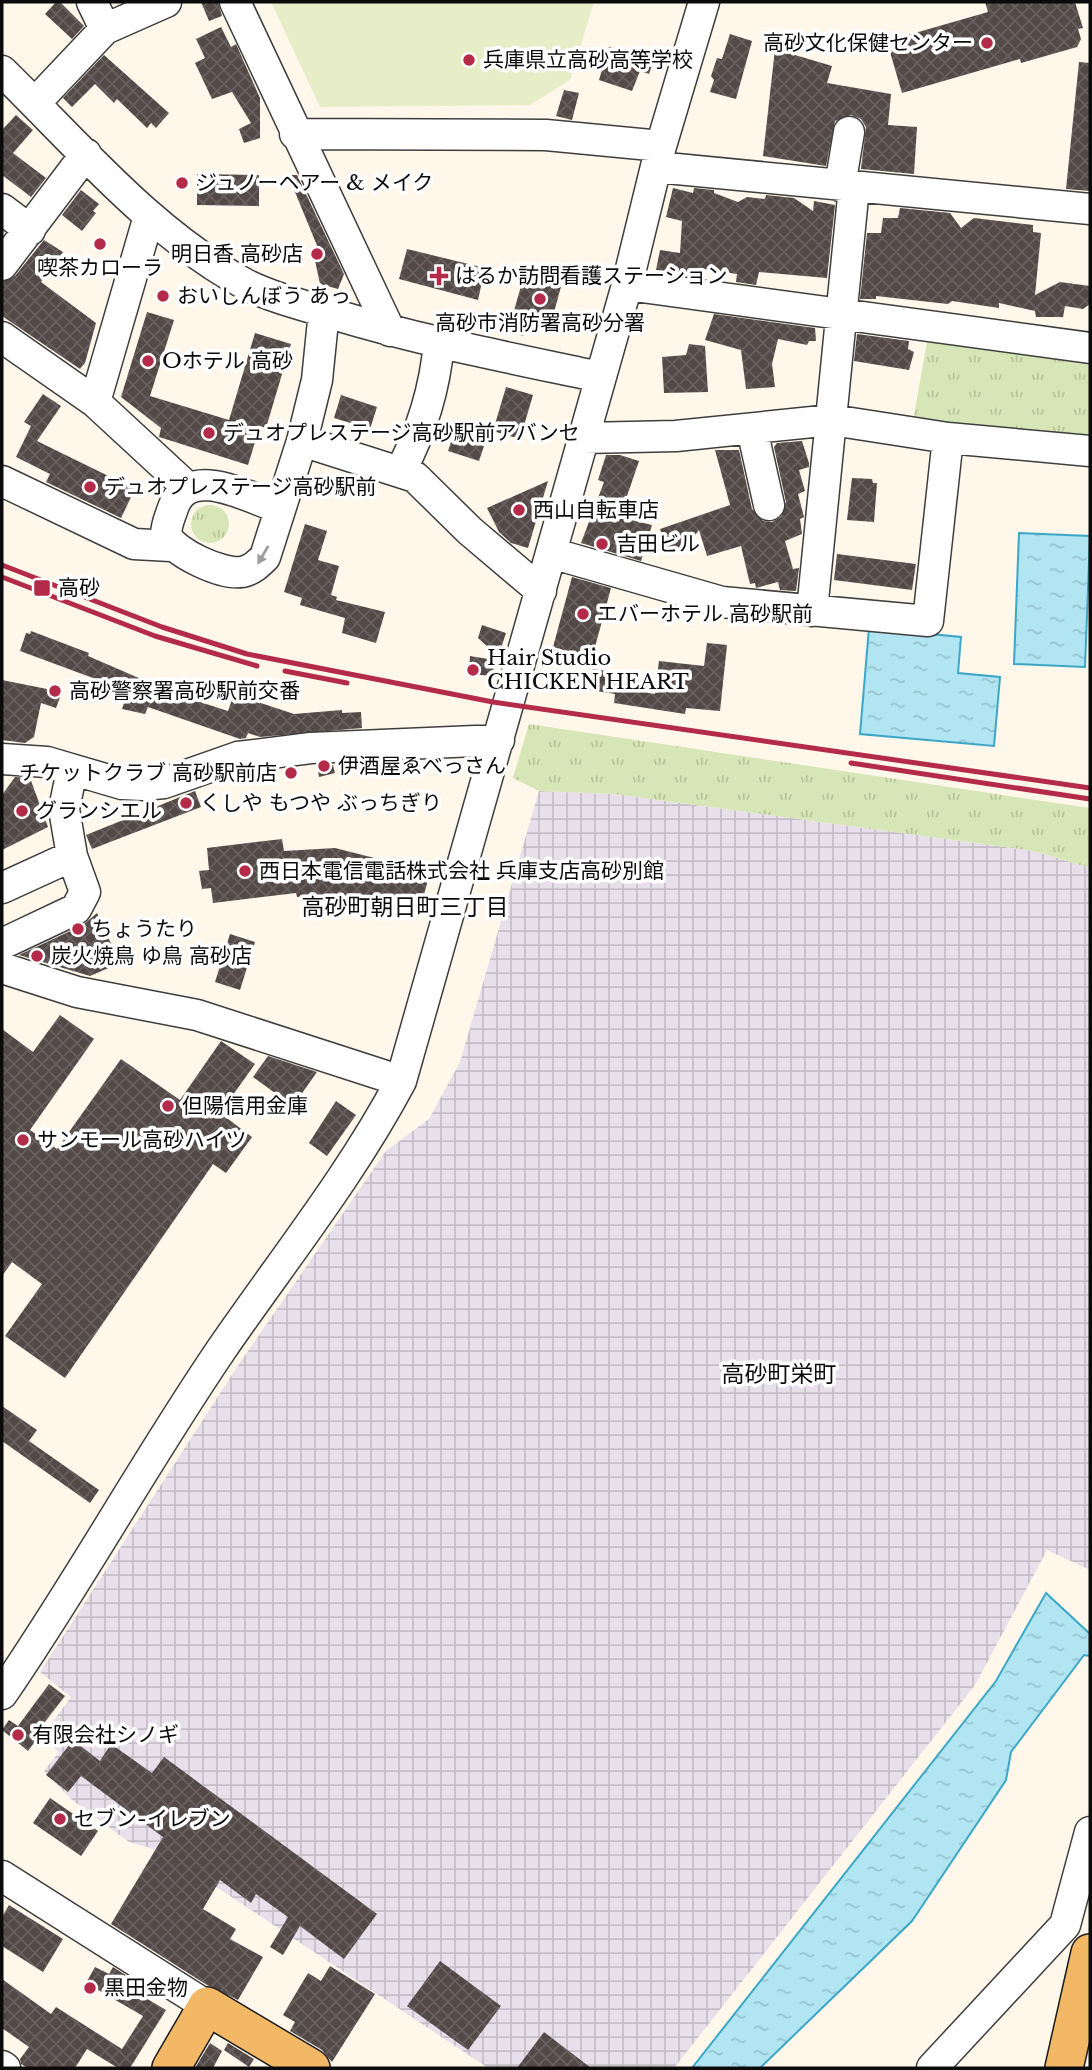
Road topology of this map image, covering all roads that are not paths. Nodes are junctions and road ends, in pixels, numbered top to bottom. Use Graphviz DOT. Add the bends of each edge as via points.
graph roads {
  1 [pos="92,2"];
  2 [pos="166,2"];
  3 [pos="235,2"];
  4 [pos="704,2"];
  5 [pos="105,29"];
  6 [pos="2,71"];
  7 [pos="35,103"];
  8 [pos="849,132"];
  9 [pos="295,134"];
  10 [pos="86,154"];
  11 [pos="659,156"];
  12 [pos="847,187"];
  13 [pos="2,208"];
  14 [pos="1090,209"];
  15 [pos="149,216"];
  16 [pos="30,230"];
  17 [pos="2,265"];
  18 [pos="627,285"];
  19 [pos="324,311"];
  20 [pos="841,316"];
  21 [pos="390,331"];
  22 [pos="2,337"];
  23 [pos="439,342"];
  24 [pos="1090,348"];
  25 [pos="600,377"];
  26 [pos="95,401"];
  27 [pos="832,420"];
  28 [pos="752,429"];
  29 [pos="584,438"];
  30 [pos="948,438"];
  31 [pos="302,441"];
  32 [pos="1090,451"];
  33 [pos="400,472"];
  34 [pos="2,481"];
  35 [pos="187,487"];
  36 [pos="769,505"];
  37 [pos="280,508"];
  38 [pos="172,546"];
  39 [pos="551,553"];
  40 [pos="541,591"];
  41 [pos="812,611"];
  42 [pos="499,740"];
  43 [pos="2,759"];
  44 [pos="72,770"];
  45 [pos="72,856"];
  46 [pos="5,884"];
  47 [pos="2,944"];
  48 [pos="2,968"];
  49 [pos="401,1081"];
  50 [pos="2,1694"];
  51 [pos="1090,1832"];
  52 [pos="2,1877"];
  53 [pos="1090,1953"];
  54 [pos="207,2006"];
  55 [pos="171,2068"];
  56 [pos="311,2068"];
  57 [pos="932,2068"];
  58 [pos="1064,2068"];
  1 -- 5 [label="street"];
  2 -- 5 [label="street"];
  3 -- 9 [label="street"];
  4 -- 11 [label="street"];
  5 -- 7 [label="street"];
  6 -- 7 [label="street"];
  7 -- 10 [label="street"];
  8 -- 12 [label="street"];
  9 -- 11 [label="street" via="546,135"];
  9 -- 21 [label="street"];
  10 -- 15 [label="street"];
  10 -- 16 [label="street"];
  11 -- 12 [label="street"];
  11 -- 18 [label="street"];
  12 -- 14 [label="street"];
  12 -- 20 [label="street"];
  13 -- 16 [label="street"];
  15 -- 19 [label="street" via="247,285"];
  15 -- 26 [label="street"];
  16 -- 17 [label="street"];
  18 -- 20 [label="street"];
  18 -- 25 [label="street"];
  19 -- 21 [label="street"];
  19 -- 31 [label="street" via="317,380"];
  20 -- 24 [label="street"];
  20 -- 27 [label="street"];
  21 -- 23 [label="street"];
  22 -- 26 [label="street"];
  23 -- 25 [label="street"];
  23 -- 33 [label="street" via="425,417"];
  25 -- 29 [label="street"];
  26 -- 35 [label="street"];
  27 -- 28 [label="street"];
  27 -- 30 [label="street"];
  27 -- 41 [label="street"];
  28 -- 29 [label="street"];
  28 -- 36 [label="street"];
  29 -- 39 [label="street"];
  30 -- 32 [label="street"];
  30 -- 41 [label="street" via="928,621"];
  31 -- 33 [label="street"];
  31 -- 37 [label="street"];
  33 -- 40 [label="street" via="415,477"];
  34 -- 38 [label="street" via="134,544"];
  35 -- 37 [label="street" via="213,485"];
  35 -- 38 [label="street" via="176,497 166,528"];
  37 -- 38 [label="street, one-way" via="265,557 244,572 183,554"];
  39 -- 40 [label="street"];
  39 -- 41 [label="street" via="722,602"];
  40 -- 42 [label="street"];
  42 -- 44 [label="street" via="311,748 238,757 164,783 143,785"];
  42 -- 49 [label="street"];
  43 -- 44 [label="street" via="47,762"];
  44 -- 45 [label="street" via="64,809"];
  45 -- 46 [label="street"];
  45 -- 47 [label="street" via="85,892 76,909"];
  48 -- 49 [label="street" via="77,992 197,1015"];
  49 -- 50 [label="street" via="363,1147 221,1350"];
  51 -- 57 [label="street" via="1065,1925"];
  52 -- 54 [label="street"];
  53 -- 58 [label="main road"];
  54 -- 55 [label="main road"];
  54 -- 56 [label="main road"];
}
